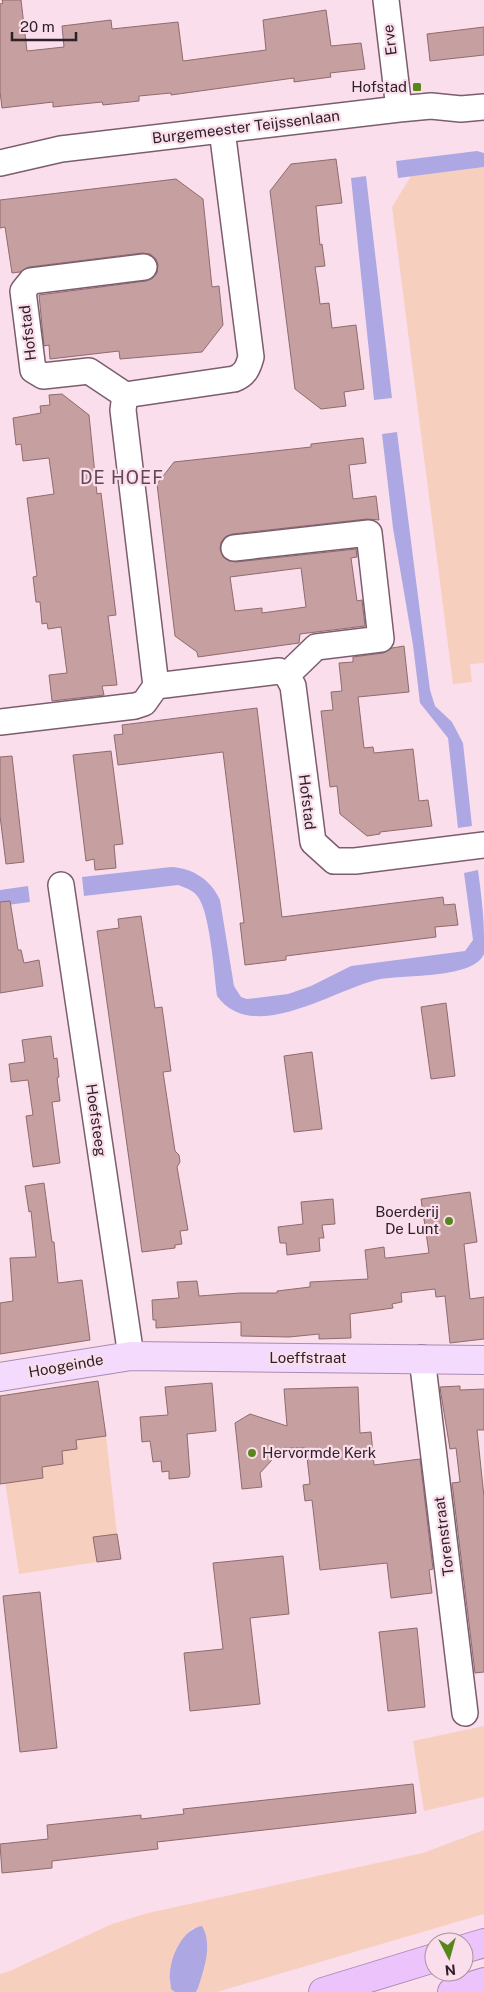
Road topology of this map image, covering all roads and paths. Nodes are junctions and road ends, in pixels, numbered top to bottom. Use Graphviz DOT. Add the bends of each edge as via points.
graph roads {
  1 [pos="386,0"];
  2 [pos="484,90"];
  3 [pos="431,106"];
  4 [pos="484,108"];
  5 [pos="399,109"];
  6 [pos="222,130"];
  7 [pos="0,150"];
  8 [pos="61,150"];
  9 [pos="0,163"];
  10 [pos="144,267"];
  11 [pos="125,395"];
  12 [pos="234,548"];
  13 [pos="287,674"];
  14 [pos="156,686"];
  15 [pos="0,722"];
  16 [pos="484,846"];
  17 [pos="61,885"];
  18 [pos="132,1356"];
  19 [pos="422,1358"];
  20 [pos="484,1360"];
  21 [pos="0,1377"];
  22 [pos="465,1713"];
  23 [pos="424,1961"];
  24 [pos="484,1982"];
  25 [pos="323,1992"];
  26 [pos="452,1992"];
  1 -- 5 [label="street, Erve"];
  2 -- 3 [label="street, Burgemeester Teijssenlaan" via="460,94"];
  3 -- 4 [label="street, Burgemeester Teijssenlaan"];
  3 -- 5 [label="street, Burgemeester Teijssenlaan"];
  5 -- 6 [label="street, Burgemeester Teijssenlaan"];
  6 -- 8 [label="street, Burgemeester Teijssenlaan"];
  6 -- 11 [label="street" via="250,350 249,364 241,376 234,379"];
  7 -- 8 [label="street, Burgemeester Teijssenlaan"];
  8 -- 9 [label="street, Burgemeester Teijssenlaan"];
  10 -- 11 [label="street, Hofstad" via="32,281 23,291 33,370 43,376 89,371"];
  11 -- 14 [label="street" via="123,410"];
  12 -- 13 [label="street" via="369,533 381,640 316,647"];
  13 -- 14 [label="street" via="279,671"];
  13 -- 16 [label="street, Hofstad" via="293,686 312,842 334,861"];
  14 -- 15 [label="street" via="144,703 135,706"];
  17 -- 18 [label="street, Hoefsteeg"];
  18 -- 19 [label="main road, Loeffstraat"];
  18 -- 21 [label="main road, Hoogeinde"];
  19 -- 20 [label="main road, Loeffstraat"];
  19 -- 22 [label="street, Torenstraat"];
  23 -- 25 [label="highway"];
  24 -- 26 [label="highway"];
}
